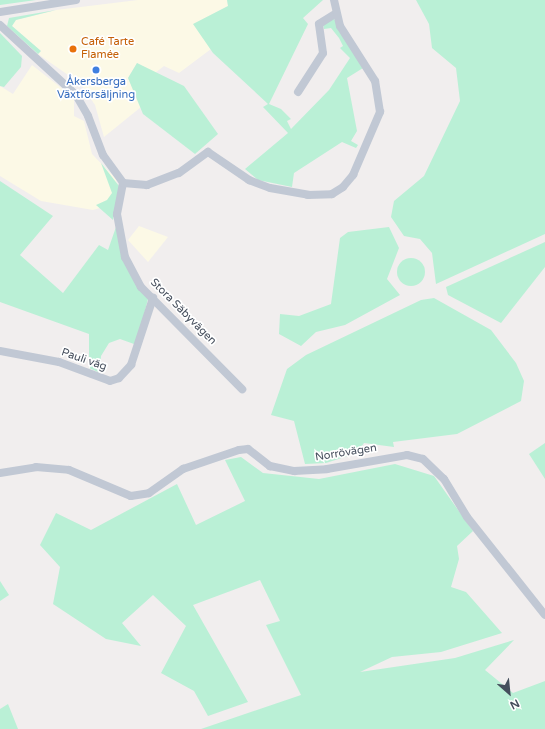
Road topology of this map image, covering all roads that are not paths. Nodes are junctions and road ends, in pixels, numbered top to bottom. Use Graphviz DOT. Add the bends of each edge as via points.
graph roads {
  1 [pos="76,0"];
  2 [pos="334,0"];
  3 [pos="0,12"];
  4 [pos="335,14"];
  5 [pos="0,25"];
  6 [pos="298,92"];
  7 [pos="123,183"];
  8 [pos="153,298"];
  9 [pos="0,351"];
  10 [pos="242,389"];
  11 [pos="0,473"];
  12 [pos="545,615"];
  1 -- 3 [label="street"];
  2 -- 4 [label="street"];
  4 -- 6 [label="street" via="319,24 323,53"];
  4 -- 7 [label="street" via="375,81 380,112 353,175 343,187 332,194 308,195 270,188 249,180 208,152 147,185"];
  5 -- 7 [label="street" via="76,95 103,154"];
  7 -- 8 [label="street, Stora Säbyvägen" via="117,214 125,256 141,287"];
  8 -- 9 [label="street, Pauli väg" via="131,365 119,378 110,381 59,362"];
  8 -- 10 [label="street, Stora Säbyvägen"];
  11 -- 12 [label="street, Norrövägen" via="36,468 69,470 131,496 149,493 183,470 239,450 248,449 270,466 294,471 327,470 407,455 422,459 444,479 467,517"];
}
